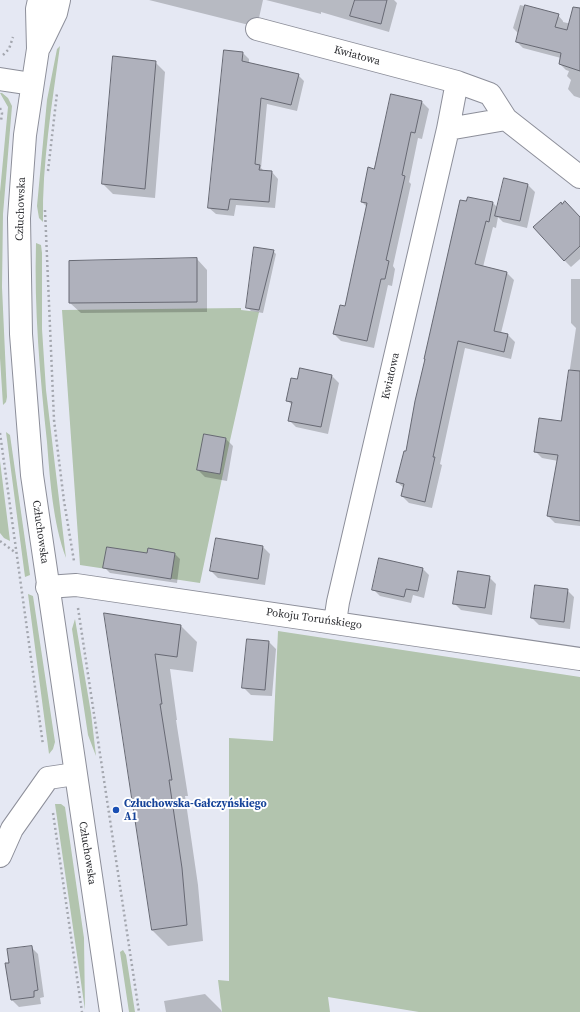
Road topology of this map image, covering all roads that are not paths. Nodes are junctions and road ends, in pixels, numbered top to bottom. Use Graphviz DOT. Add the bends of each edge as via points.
graph roads {
  1 [pos="39,0"];
  2 [pos="59,0"];
  3 [pos="257,29"];
  4 [pos="38,49"];
  5 [pos="0,79"];
  6 [pos="457,82"];
  7 [pos="32,84"];
  8 [pos="506,119"];
  9 [pos="448,130"];
  10 [pos="580,177"];
  11 [pos="47,587"];
  12 [pos="335,622"];
  13 [pos="580,659"];
  14 [pos="75,774"];
  15 [pos="0,856"];
  16 [pos="111,1012"];
  1 -- 4 [label="street, Człuchowska"];
  2 -- 4 [label="street, Człuchowska" via="56,13"];
  3 -- 6 [label="street, Kwiatowa"];
  4 -- 7 [label="street, Człuchowska"];
  5 -- 7 [label="street"];
  6 -- 8 [label="street, Kwiatowa" via="490,94"];
  6 -- 9 [label="street, Kwiatowa"];
  7 -- 11 [label="street, Człuchowska" via="25,135 19,218 21,334 32,475"];
  8 -- 9 [label="street"];
  8 -- 10 [label="street, Kwiatowa"];
  9 -- 12 [label="street, Kwiatowa"];
  11 -- 12 [label="street, Pokoju Toruńskiego" via="76,584"];
  11 -- 14 [label="street, Człuchowska"];
  12 -- 13 [label="street, Pokoju Toruńskiego"];
  14 -- 15 [label="street" via="48,778 12,829"];
  14 -- 16 [label="street, Człuchowska"];
}
